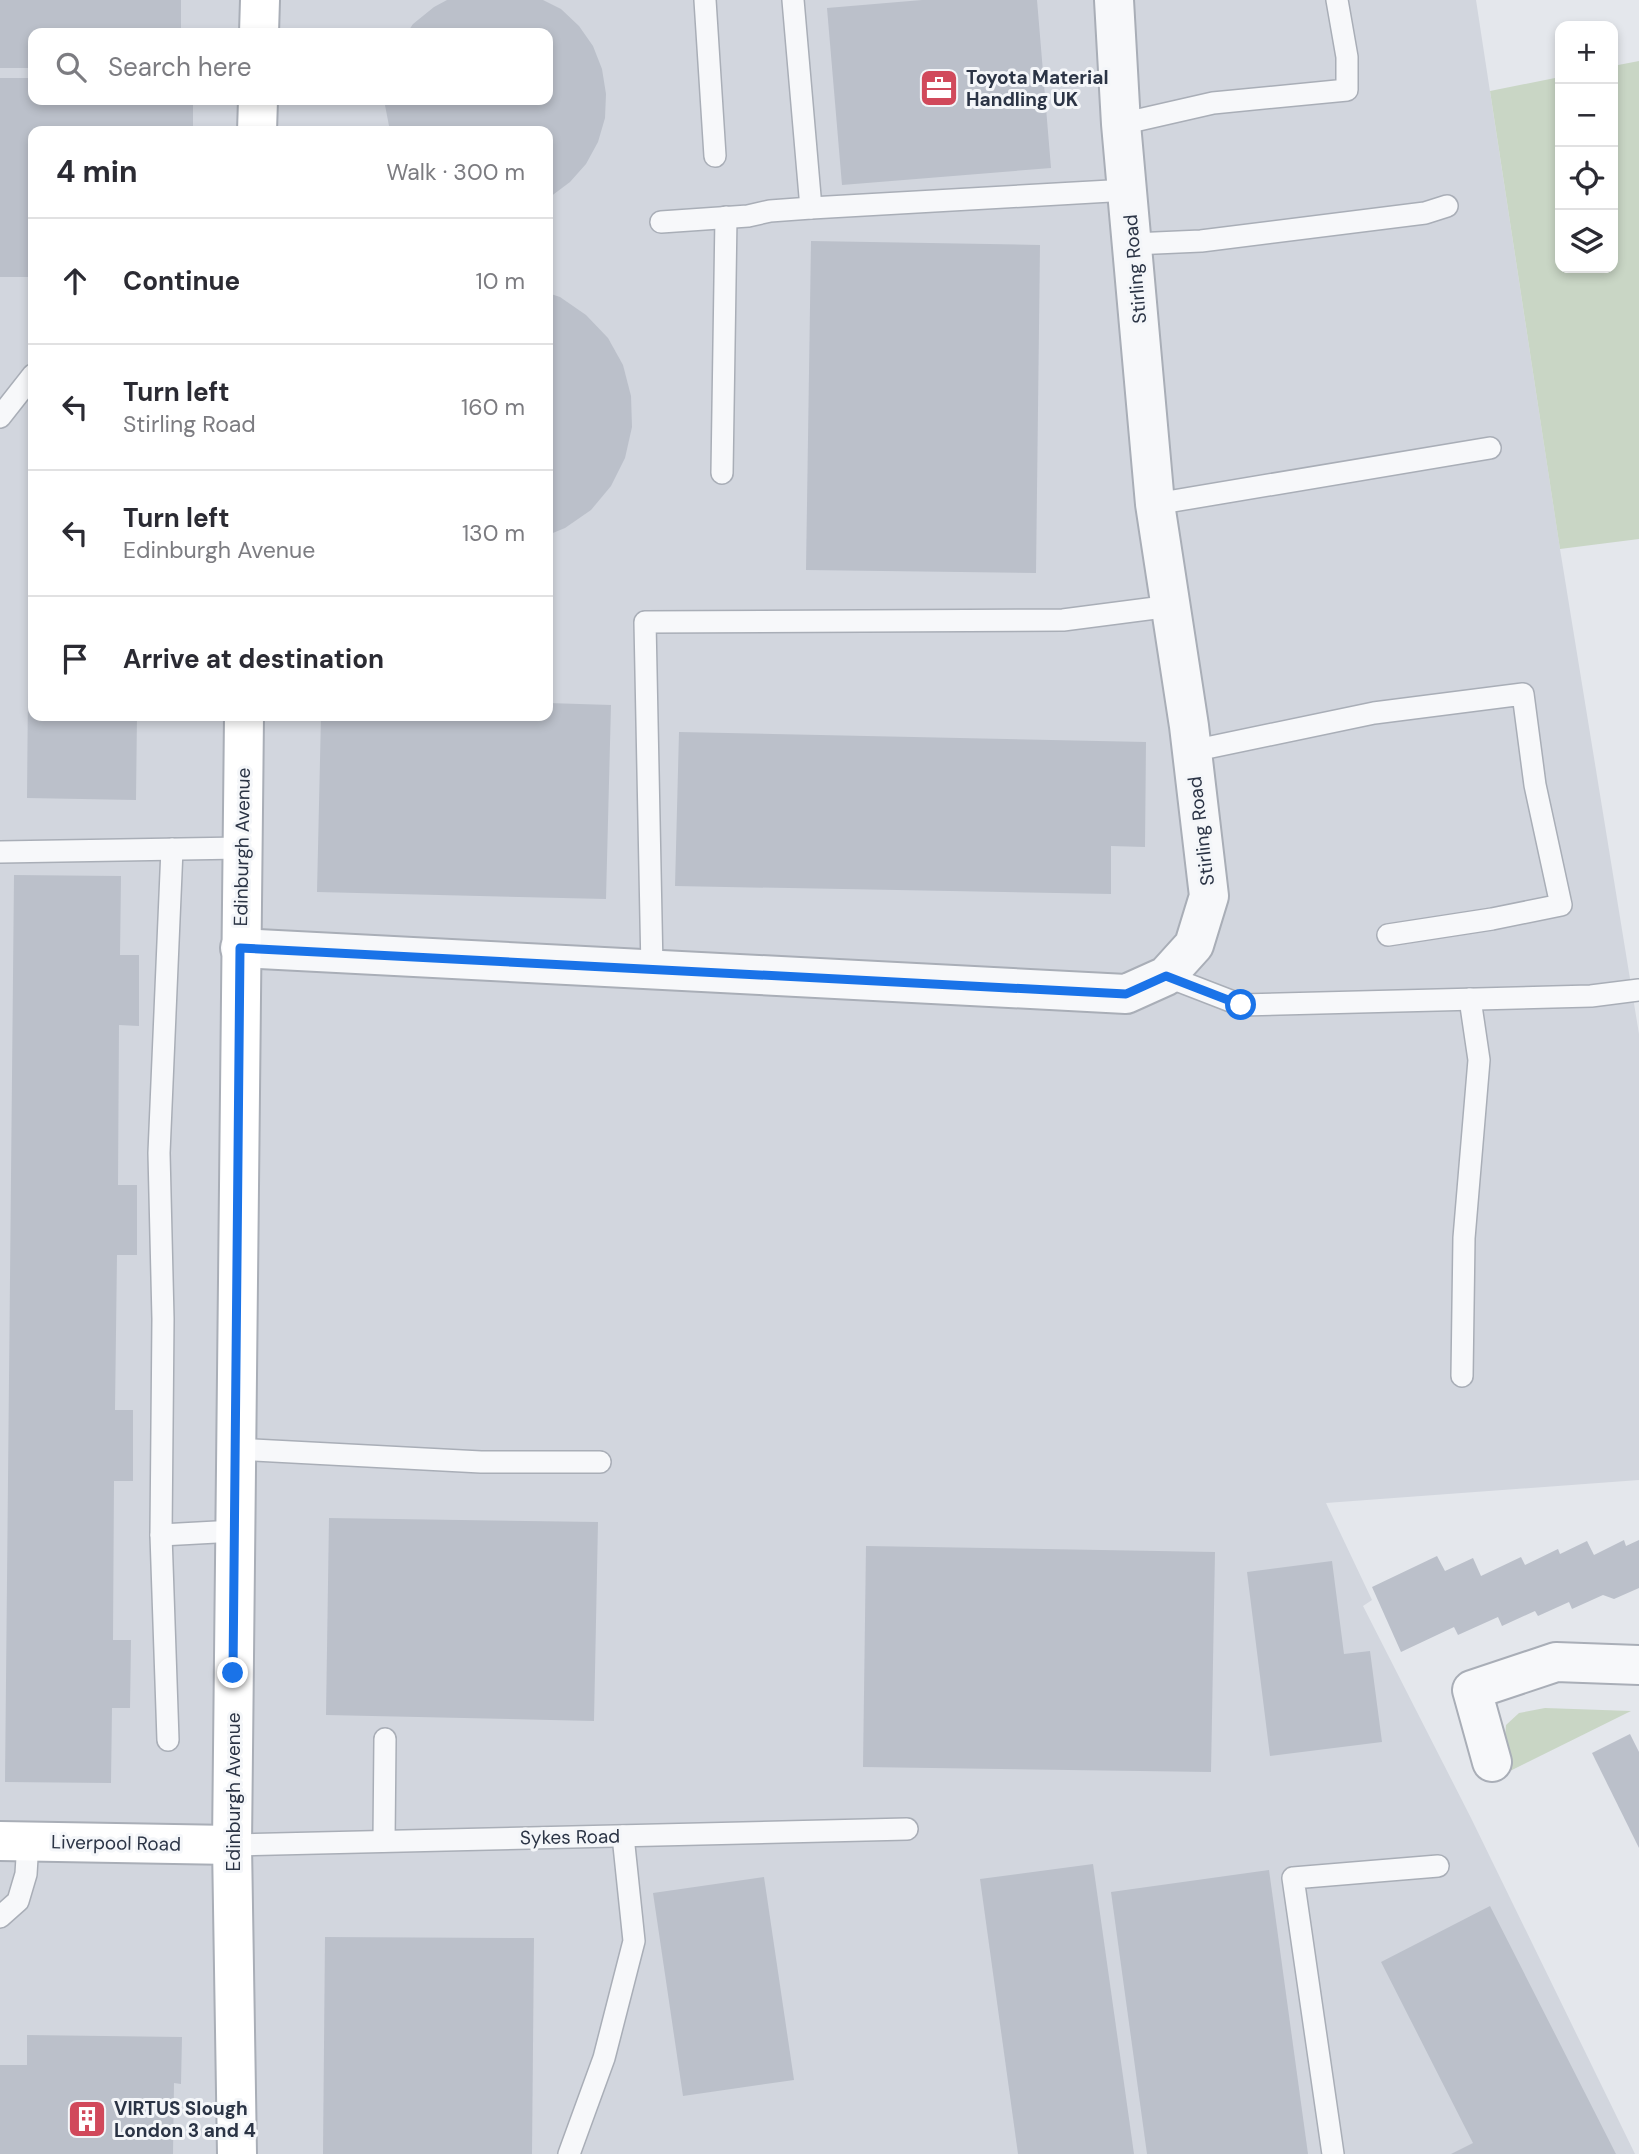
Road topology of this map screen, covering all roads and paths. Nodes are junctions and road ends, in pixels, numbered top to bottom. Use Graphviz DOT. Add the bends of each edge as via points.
graph roads {
  1 [pos="260,0"];
  2 [pos="705,0"];
  3 [pos="793,0"];
  4 [pos="1114,0"];
  5 [pos="1337,0"];
  6 [pos="259,28"];
  7 [pos="258,105"];
  8 [pos="1121,124"];
  9 [pos="257,126"];
  10 [pos="715,156"];
  11 [pos="1128,190"];
  12 [pos="1447,206"];
  13 [pos="811,208"];
  14 [pos="726,216"];
  15 [pos="661,222"];
  16 [pos="1133,244"];
  17 [pos="28,381"];
  18 [pos="0,417"];
  19 [pos="1490,448"];
  20 [pos="722,473"];
  21 [pos="1156,504"];
  22 [pos="1171,606"];
  23 [pos="244,721"];
  24 [pos="1192,751"];
  25 [pos="242,848"];
  26 [pos="172,849"];
  27 [pos="0,852"];
  28 [pos="1388,935"];
  29 [pos="240,948"];
  30 [pos="652,969"];
  31 [pos="1166,976"];
  32 [pos="1639,990"];
  33 [pos="1470,999"];
  34 [pos="1462,1376"];
  35 [pos="236,1449"];
  36 [pos="600,1462"];
  37 [pos="235,1531"];
  38 [pos="161,1535"];
  39 [pos="1639,1665"];
  40 [pos="385,1739"];
  41 [pos="168,1740"];
  42 [pos="1492,1762"];
  43 [pos="908,1829"];
  44 [pos="624,1836"];
  45 [pos="14,1841"];
  46 [pos="384,1841"];
  47 [pos="232,1845"];
  48 [pos="1438,1867"];
  49 [pos="0,1917"];
  50 [pos="237,2154"];
  51 [pos="569,2154"];
  52 [pos="1333,2154"];
  1 -- 6 [label="street"];
  2 -- 10 [label="lane"];
  3 -- 13 [label="lane"];
  4 -- 8 [label="street, Stirling Road"];
  5 -- 8 [label="lane" via="1347,57 1347,90 1213,103"];
  7 -- 9 [label="street"];
  8 -- 11 [label="street, Stirling Road"];
  11 -- 13 [label="lane"];
  11 -- 16 [label="street, Stirling Road"];
  12 -- 16 [label="lane" via="1425,213 1214,240"];
  13 -- 14 [label="lane"];
  14 -- 15 [label="lane"];
  14 -- 20 [label="lane"];
  16 -- 21 [label="street, Stirling Road"];
  17 -- 18 [label="lane"];
  19 -- 21 [label="lane"];
  21 -- 22 [label="street, Stirling Road"];
  22 -- 24 [label="street, Stirling Road"];
  22 -- 30 [label="lane" via="1063,620 645,622"];
  23 -- 25 [label="street, Edinburgh Avenue"];
  24 -- 28 [label="lane" via="1374,713 1523,694 1535,785 1561,905"];
  24 -- 31 [label="street, Stirling Road" via="1209,896 1194,945"];
  25 -- 26 [label="lane"];
  25 -- 29 [label="street, Edinburgh Avenue"];
  26 -- 27 [label="lane"];
  26 -- 38 [label="lane" via="159,1153"];
  29 -- 30 [label="street, Stirling Road"];
  29 -- 35 [label="street, Edinburgh Avenue"];
  30 -- 31 [label="street, Stirling Road" via="1126,994"];
  31 -- 33 [label="lane" via="1241,1005"];
  32 -- 33 [label="lane"];
  33 -- 34 [label="lane" via="1479,1060 1464,1238"];
  35 -- 36 [label="lane" via="481,1462"];
  35 -- 37 [label="street, Edinburgh Avenue"];
  37 -- 38 [label="lane"];
  37 -- 47 [label="street, Edinburgh Avenue"];
  38 -- 41 [label="lane"];
  39 -- 42 [label="street" via="1556,1662 1472,1690"];
  40 -- 46 [label="lane"];
  43 -- 44 [label="lane, Sykes Road"];
  44 -- 46 [label="lane, Sykes Road"];
  44 -- 51 [label="lane" via="634,1941 604,2058"];
  45 -- 47 [label="street, Liverpool Road"];
  45 -- 49 [label="lane" via="26,1874 18,1901"];
  46 -- 47 [label="lane, Sykes Road"];
  47 -- 50 [label="street, Edinburgh Avenue"];
  48 -- 52 [label="lane" via="1293,1878"];
}
